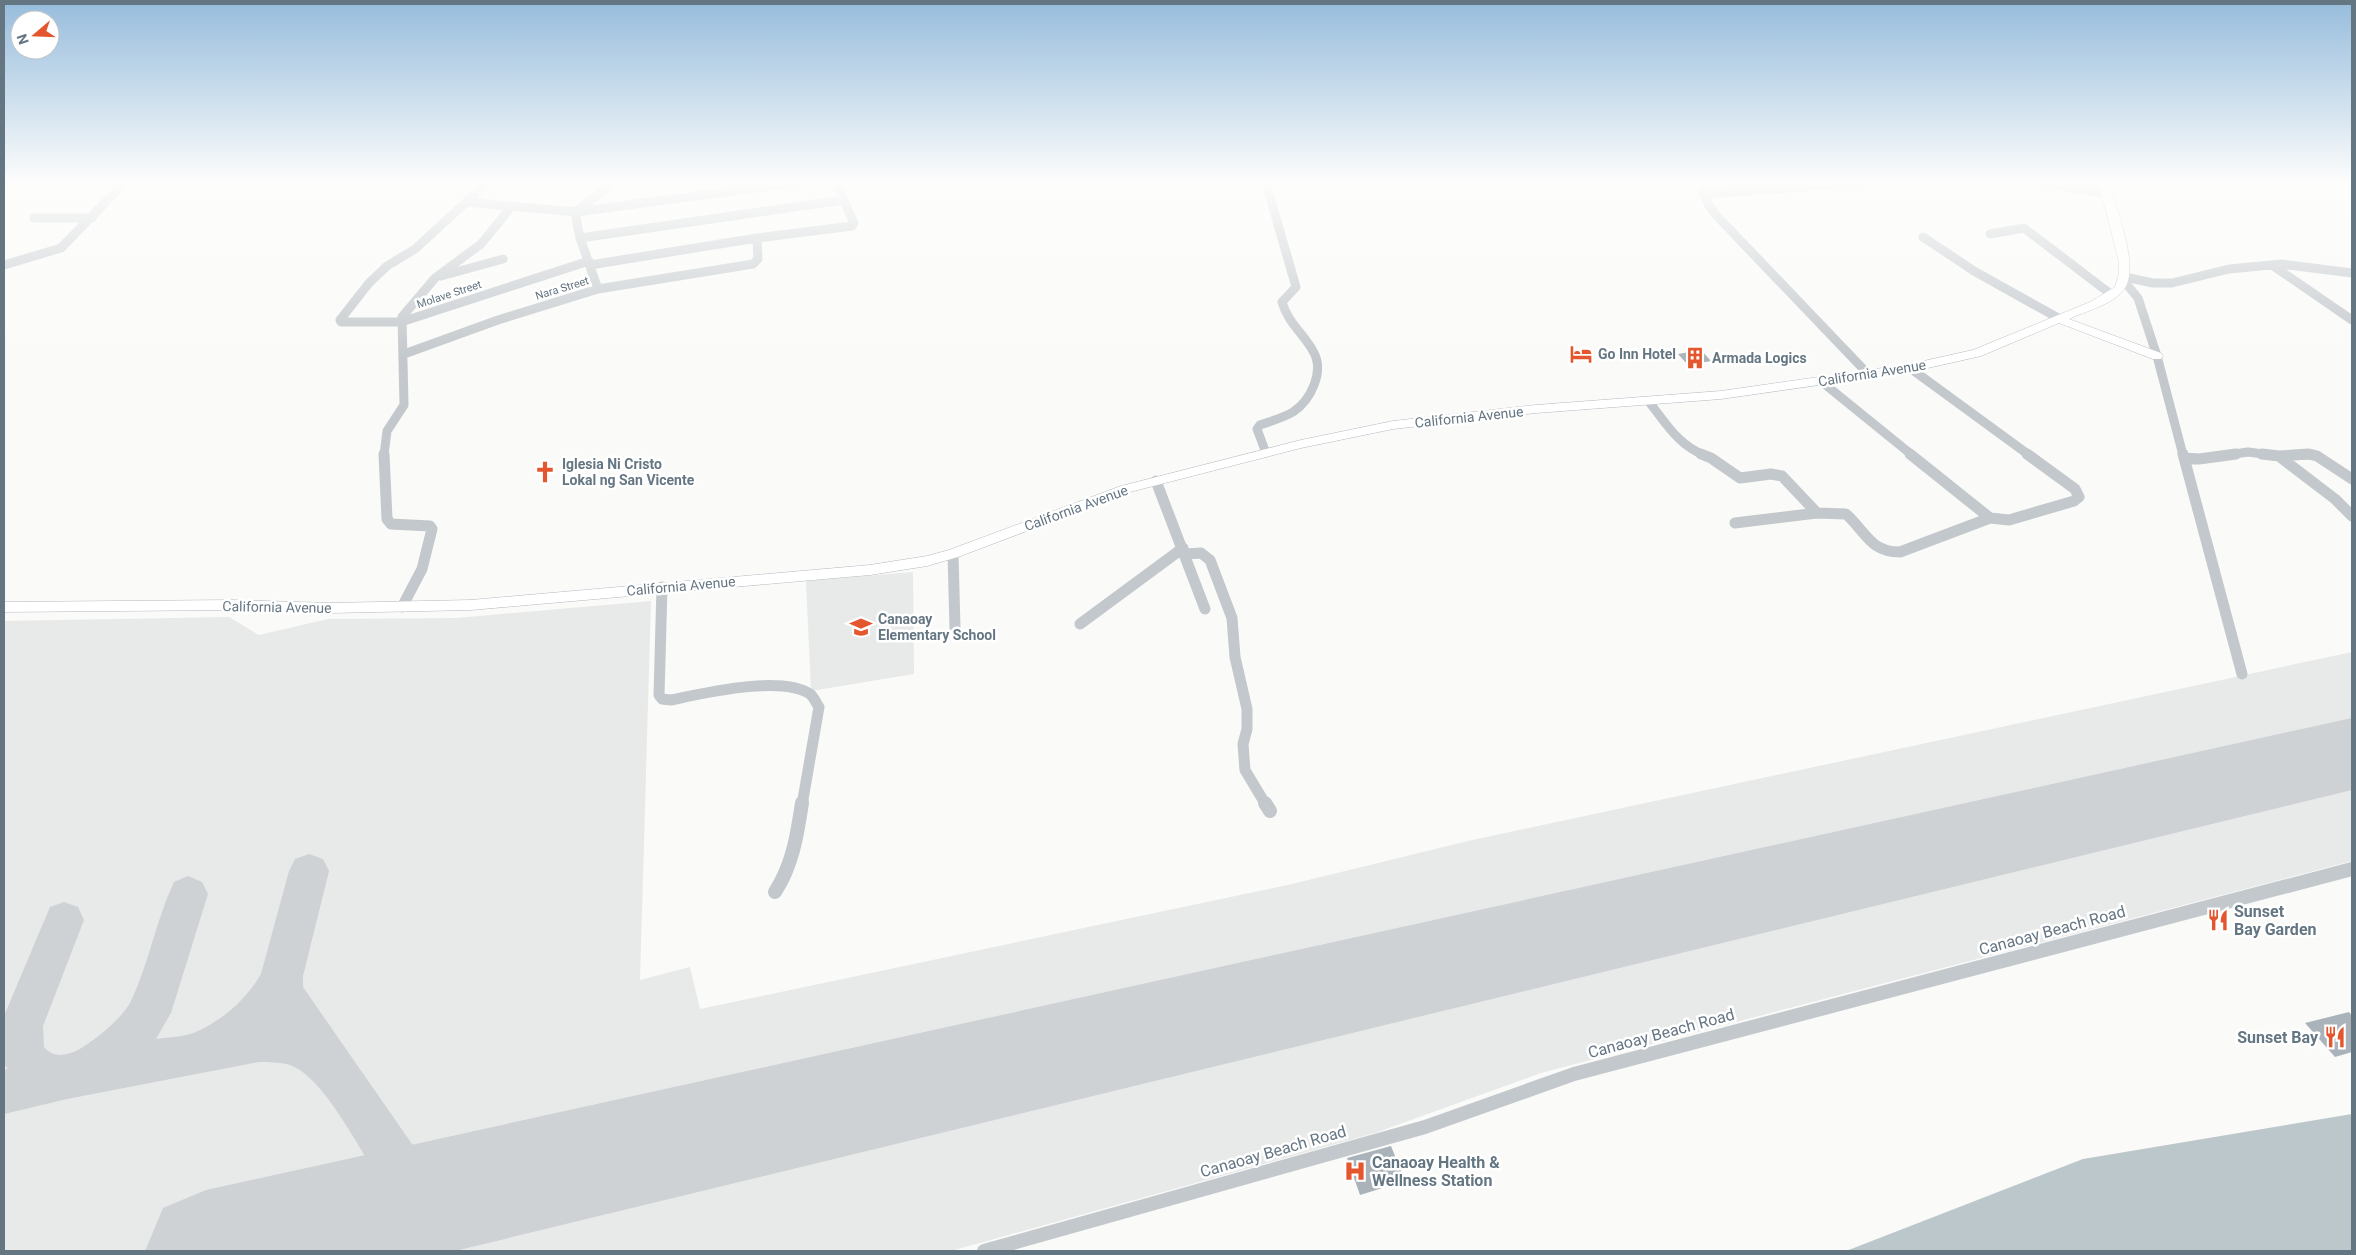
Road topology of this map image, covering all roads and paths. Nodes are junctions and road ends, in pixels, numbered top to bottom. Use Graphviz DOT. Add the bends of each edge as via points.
graph roads {
  1 [pos="67,242"];
  2 [pos="423,242"];
  3 [pos="483,242"];
  4 [pos="581,242"];
  5 [pos="733,242"];
  6 [pos="757,242"];
  7 [pos="1283,242"];
  8 [pos="1741,242"];
  9 [pos="1930,242"];
  10 [pos="2042,242"];
  11 [pos="2119,242"];
  12 [pos="503,258"];
  13 [pos="589,263"];
  14 [pos="4,265"];
  15 [pos="2272,265"];
  16 [pos="2352,273"];
  17 [pos="434,278"];
  18 [pos="2124,279"];
  19 [pos="598,289"];
  20 [pos="2112,294"];
  21 [pos="2060,319"];
  22 [pos="2352,320"];
  23 [pos="401,322"];
  24 [pos="404,354"];
  25 [pos="2157,356"];
  26 [pos="1910,368"];
  27 [pos="1869,375"];
  28 [pos="1822,382"];
  29 [pos="1649,402"];
  30 [pos="1266,453"];
  31 [pos="2279,456"];
  32 [pos="2184,458"];
  33 [pos="2352,479"];
  34 [pos="1156,481"];
  35 [pos="1818,513"];
  36 [pos="2352,516"];
  37 [pos="1990,518"];
  38 [pos="1734,523"];
  39 [pos="1184,551"];
  40 [pos="953,554"];
  41 [pos="662,587"];
  42 [pos="402,606"];
  43 [pos="4,607"];
  44 [pos="1205,609"];
  45 [pos="1080,624"];
  46 [pos="955,628"];
  47 [pos="2242,674"];
  48 [pos="1270,811"];
  49 [pos="2352,869"];
  50 [pos="775,892"];
  51 [pos="984,1251"];
  1 -- 14 [label="street" via="60,248"];
  2 -- 23 [label="street, Molave Street" via="387,266 340,320 344,324"];
  3 -- 17 [label="street"];
  4 -- 13 [label="street"];
  5 -- 13 [label="street, Molave Street"];
  6 -- 19 [label="street, Nara Street" via="758,259 753,264"];
  7 -- 30 [label="street" via="1296,287 1282,302 1283,311 1313,348 1320,366 1303,405 1257,428"];
  8 -- 27 [label="street"];
  9 -- 21 [label="street" via="1974,271"];
  10 -- 20 [label="street"];
  11 -- 18 [label="street"];
  12 -- 17 [label="street"];
  13 -- 19 [label="street"];
  13 -- 23 [label="street, Molave Street"];
  15 -- 16 [label="street"];
  15 -- 18 [label="street" via="2229,269 2172,283"];
  15 -- 22 [label="street"];
  17 -- 23 [label="street" via="406,311"];
  18 -- 20 [label="street, California Avenue"];
  18 -- 25 [label="street" via="2138,298"];
  19 -- 24 [label="street, Nara Street"];
  20 -- 21 [label="street, California Avenue"];
  21 -- 25 [label="street"];
  21 -- 26 [label="street, California Avenue" via="1963,358"];
  23 -- 24 [label="street"];
  24 -- 42 [label="street" via="404,404 387,431 384,444 385,511 392,524 430,526 422,569"];
  25 -- 32 [label="street"];
  26 -- 27 [label="street, California Avenue"];
  26 -- 37 [label="street" via="2079,494 2074,501 2009,520"];
  27 -- 28 [label="street, California Avenue"];
  28 -- 29 [label="street, California Avenue"];
  28 -- 37 [label="street"];
  29 -- 30 [label="street, California Avenue" via="1536,409 1393,425"];
  29 -- 35 [label="street" via="1689,449 1711,458 1740,478 1771,474 1782,476"];
  30 -- 34 [label="street, California Avenue"];
  31 -- 32 [label="street" via="2248,452"];
  31 -- 33 [label="street" via="2301,453 2317,456"];
  31 -- 36 [label="street"];
  32 -- 47 [label="street"];
  34 -- 39 [label="street"];
  34 -- 40 [label="street, California Avenue" via="1096,499"];
  35 -- 37 [label="street" via="1846,514 1877,549 1889,553 1900,552"];
  35 -- 38 [label="street"];
  39 -- 44 [label="street"];
  39 -- 45 [label="street"];
  39 -- 48 [label="street" via="1201,553 1210,560 1232,618 1235,657 1248,709 1243,744 1245,770"];
  40 -- 41 [label="street, California Avenue" via="870,570"];
  40 -- 46 [label="street"];
  41 -- 42 [label="street, California Avenue" via="471,605"];
  41 -- 50 [label="street" via="659,695 662,699 757,685 799,688 812,693 818,700 794,852 786,875"];
  42 -- 43 [label="street, California Avenue"];
  49 -- 51 [label="street, Canaoay Beach Road" via="1574,1074 1425,1127"];
}
